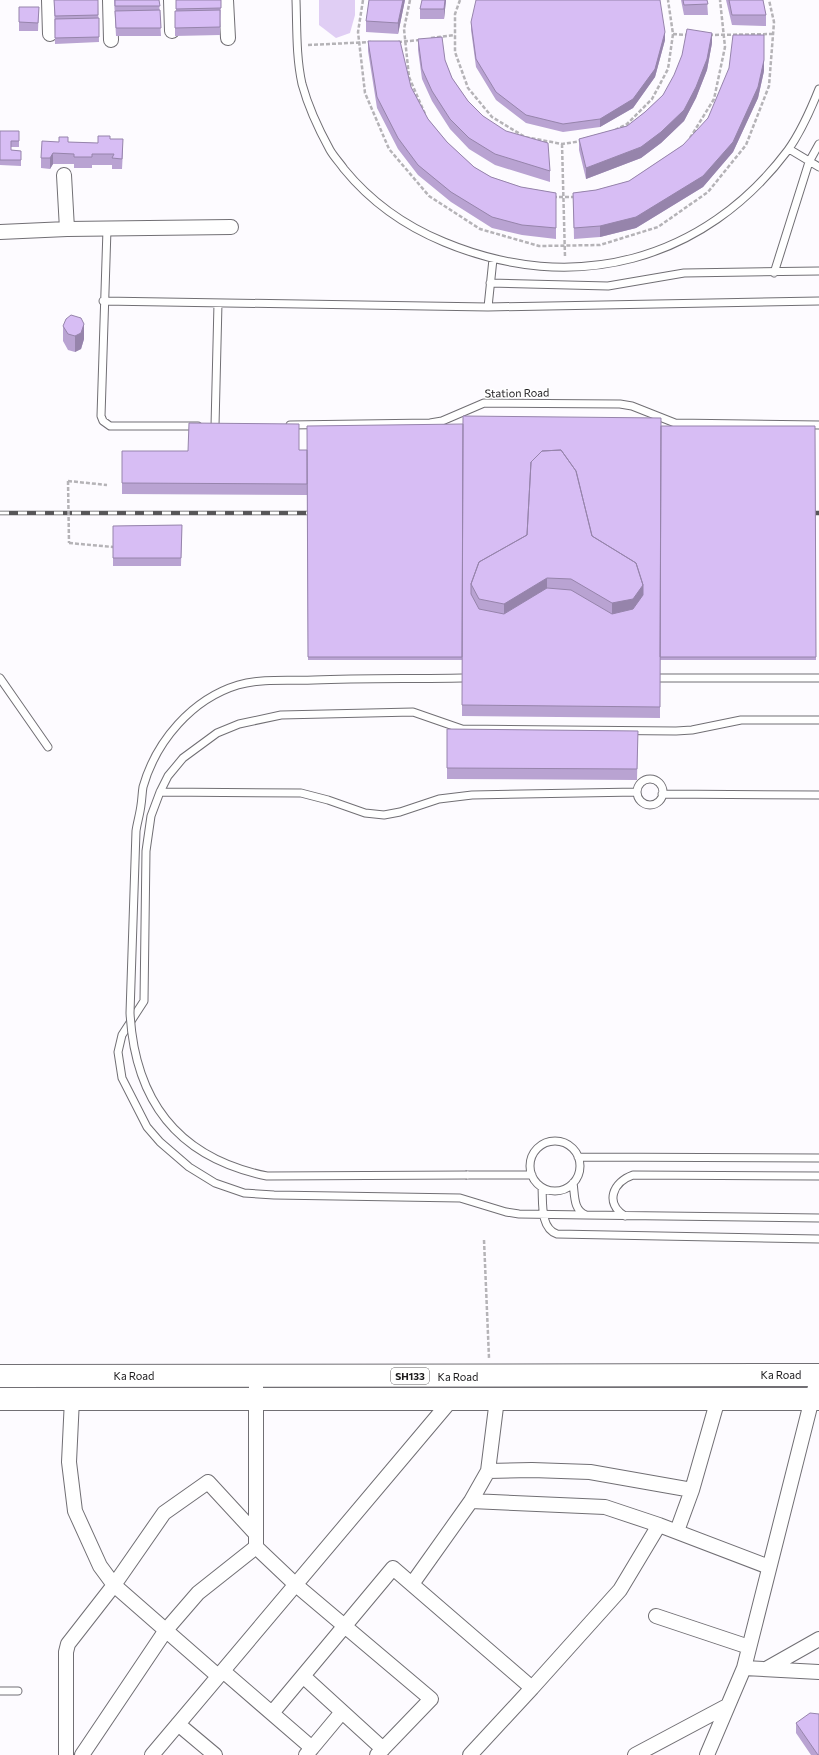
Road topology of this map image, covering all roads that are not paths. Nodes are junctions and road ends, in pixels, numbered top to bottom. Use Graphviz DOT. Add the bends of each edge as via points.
graph roads {
  1 [pos="50,0"];
  2 [pos="110,0"];
  3 [pos="172,0"];
  4 [pos="226,0"];
  5 [pos="296,0"];
  6 [pos="172,31"];
  7 [pos="50,34"];
  8 [pos="228,38"];
  9 [pos="111,40"];
  10 [pos="819,89"];
  11 [pos="819,144"];
  12 [pos="789,149"];
  13 [pos="809,162"];
  14 [pos="819,167"];
  15 [pos="64,175"];
  16 [pos="231,227"];
  17 [pos="67,229"];
  18 [pos="107,229"];
  19 [pos="0,232"];
  20 [pos="493,259"];
  21 [pos="819,271"];
  22 [pos="774,273"];
  23 [pos="490,283"];
  24 [pos="819,300"];
  25 [pos="104,301"];
  26 [pos="218,303"];
  27 [pos="488,307"];
  28 [pos="279,425"];
  29 [pos="819,425"];
  30 [pos="215,426"];
  31 [pos="223,426"];
  32 [pos="0,678"];
  33 [pos="462,678"];
  34 [pos="660,678"];
  35 [pos="819,678"];
  36 [pos="819,720"];
  37 [pos="48,747"];
  38 [pos="160,792"];
  39 [pos="637,792"];
  40 [pos="662,794"];
  41 [pos="819,795"];
  42 [pos="578,1157"];
  43 [pos="819,1158"];
  44 [pos="532,1175"];
  45 [pos="819,1176"];
  46 [pos="573,1183"];
  47 [pos="542,1188"];
  48 [pos="544,1214"];
  49 [pos="586,1215"];
  50 [pos="625,1216"];
  51 [pos="819,1218"];
  52 [pos="819,1239"];
  53 [pos="819,1375"];
  54 [pos="0,1376"];
  55 [pos="256,1376"];
  56 [pos="0,1399"];
  57 [pos="256,1399"];
  58 [pos="452,1399"];
  59 [pos="497,1399"];
  60 [pos="718,1399"];
  61 [pos="816,1399"];
  62 [pos="72,1400"];
  63 [pos="488,1471"];
  64 [pos="692,1490"];
  65 [pos="471,1501"];
  66 [pos="659,1525"];
  67 [pos="677,1532"];
  68 [pos="256,1540"];
  69 [pos="769,1567"];
  70 [pos="296,1584"];
  71 [pos="412,1584"];
  72 [pos="114,1585"];
  73 [pos="656,1616"];
  74 [pos="344,1626"];
  75 [pos="166,1630"];
  76 [pos="819,1639"];
  77 [pos="749,1647"];
  78 [pos="744,1668"];
  79 [pos="766,1669"];
  80 [pos="819,1672"];
  81 [pos="221,1673"];
  82 [pos="303,1676"];
  83 [pos="532,1688"];
  84 [pos="0,1691"];
  85 [pos="18,1691"];
  86 [pos="727,1706"];
  87 [pos="342,1712"];
  88 [pos="272,1713"];
  89 [pos="178,1724"];
  90 [pos="309,1752"];
  91 [pos="380,1752"];
  92 [pos="66,1755"];
  93 [pos="82,1755"];
  94 [pos="152,1755"];
  95 [pos="215,1755"];
  96 [pos="470,1755"];
  97 [pos="635,1755"];
  98 [pos="707,1755"];
  1 -- 7 [label="street"];
  2 -- 9 [label="street"];
  3 -- 6 [label="street"];
  4 -- 8 [label="street"];
  5 -- 20 [label="lane" via="297,46 302,84 317,125 331,152 358,186 391,214 426,235 471,254"];
  10 -- 12 [label="lane"];
  11 -- 13 [label="lane"];
  12 -- 13 [label="lane"];
  12 -- 20 [label="lane" via="737,205 710,225 673,245 611,264 593,266 566,268 513,264"];
  13 -- 14 [label="lane"];
  13 -- 22 [label="lane"];
  15 -- 17 [label="street"];
  16 -- 18 [label="street"];
  17 -- 18 [label="street"];
  17 -- 19 [label="street"];
  18 -- 25 [label="lane"];
  20 -- 23 [label="lane"];
  21 -- 22 [label="lane"];
  22 -- 23 [label="lane" via="678,273 608,286"];
  23 -- 27 [label="lane"];
  24 -- 27 [label="lane"];
  25 -- 26 [label="lane"];
  25 -- 30 [label="lane" via="101,416 103,421 110,426"];
  26 -- 27 [label="lane"];
  26 -- 30 [label="lane"];
  28 -- 29 [label="lane, Station Road" via="430,423 442,421 484,403 620,404 632,406 675,424"];
  30 -- 31 [label="lane"];
  32 -- 37 [label="lane"];
  33 -- 44 [label="lane, bridge" via="321,680 240,685 218,693 193,709 170,732 148,771 142,789 136,831 130,1013 132,1038 143,1082 173,1128 196,1147 223,1163 247,1172 266,1176"];
  34 -- 35 [label="lane"];
  36 -- 38 [label="lane" via="741,720 676,731 455,728 413,712 281,715 239,724 217,733 183,758 168,776"];
  38 -- 39 [label="lane" via="300,793 365,813 384,815 439,799 472,795"];
  38 -- 48 [label="lane" via="152,816 146,851 144,1001 122,1034 118,1052 122,1078 147,1127 160,1142 189,1167 215,1183 244,1193 460,1198 506,1212"];
  39 -- 40 [label="lane" via="640,800 647,805 655,804"];
  39 -- 40 [label="lane" via="640,785 650,780 658,783"];
  40 -- 41 [label="lane"];
  42 -- 43 [label="lane"];
  42 -- 44 [label="lane" via="571,1147 564,1143 548,1142 540,1146 533,1155 530,1167"];
  42 -- 46 [label="lane" via="580,1169"];
  44 -- 47 [label="lane"];
  45 -- 50 [label="lane" via="627,1177 621,1181 612,1196 620,1213"];
  46 -- 47 [label="lane" via="558,1191"];
  46 -- 49 [label="lane" via="577,1209"];
  47 -- 48 [label="lane"];
  48 -- 49 [label="lane"];
  48 -- 52 [label="lane" via="546,1225 551,1232 558,1234"];
  49 -- 50 [label="lane"];
  50 -- 51 [label="lane"];
  53 -- 55 [label="main road, Ka Road / SH133"];
  53 -- 61 [label="street"];
  54 -- 55 [label="main road, Ka Road / SH133"];
  55 -- 57 [label="street"];
  56 -- 62 [label="main road, Ka Road / SH133"];
  57 -- 58 [label="main road, Ka Road / SH133"];
  57 -- 62 [label="main road, Ka Road / SH133"];
  57 -- 68 [label="street"];
  58 -- 59 [label="main road, Ka Road / SH133"];
  58 -- 70 [label="street"];
  59 -- 60 [label="main road, Ka Road / SH133"];
  59 -- 63 [label="street"];
  60 -- 61 [label="main road, Ka Road / SH133"];
  60 -- 64 [label="street"];
  61 -- 69 [label="street"];
  62 -- 72 [label="street" via="69,1462 75,1511 100,1566"];
  63 -- 64 [label="street" via="590,1472"];
  63 -- 65 [label="street"];
  64 -- 67 [label="street"];
  65 -- 66 [label="street" via="605,1507"];
  65 -- 71 [label="street"];
  66 -- 67 [label="street"];
  66 -- 83 [label="street" via="620,1590"];
  67 -- 69 [label="street"];
  68 -- 70 [label="street"];
  68 -- 72 [label="street" via="208,1482 164,1513"];
  68 -- 75 [label="street" via="198,1593"];
  69 -- 77 [label="street"];
  70 -- 74 [label="street"];
  70 -- 81 [label="street"];
  71 -- 74 [label="street" via="393,1568"];
  71 -- 83 [label="street"];
  72 -- 75 [label="street"];
  72 -- 92 [label="street" via="68,1644"];
  73 -- 77 [label="street"];
  74 -- 82 [label="street"];
  74 -- 91 [label="street" via="430,1699"];
  75 -- 81 [label="street"];
  75 -- 93 [label="street"];
  76 -- 79 [label="street"];
  77 -- 78 [label="street"];
  78 -- 79 [label="street"];
  78 -- 86 [label="street"];
  79 -- 80 [label="street"];
  81 -- 88 [label="street"];
  81 -- 89 [label="street"];
  82 -- 87 [label="street"];
  82 -- 88 [label="street"];
  83 -- 96 [label="street"];
  84 -- 85 [label="lane"];
  86 -- 97 [label="street"];
  86 -- 98 [label="street"];
  87 -- 90 [label="street"];
  87 -- 91 [label="street"];
  88 -- 90 [label="street"];
  89 -- 94 [label="street"];
  89 -- 95 [label="street"];
}
